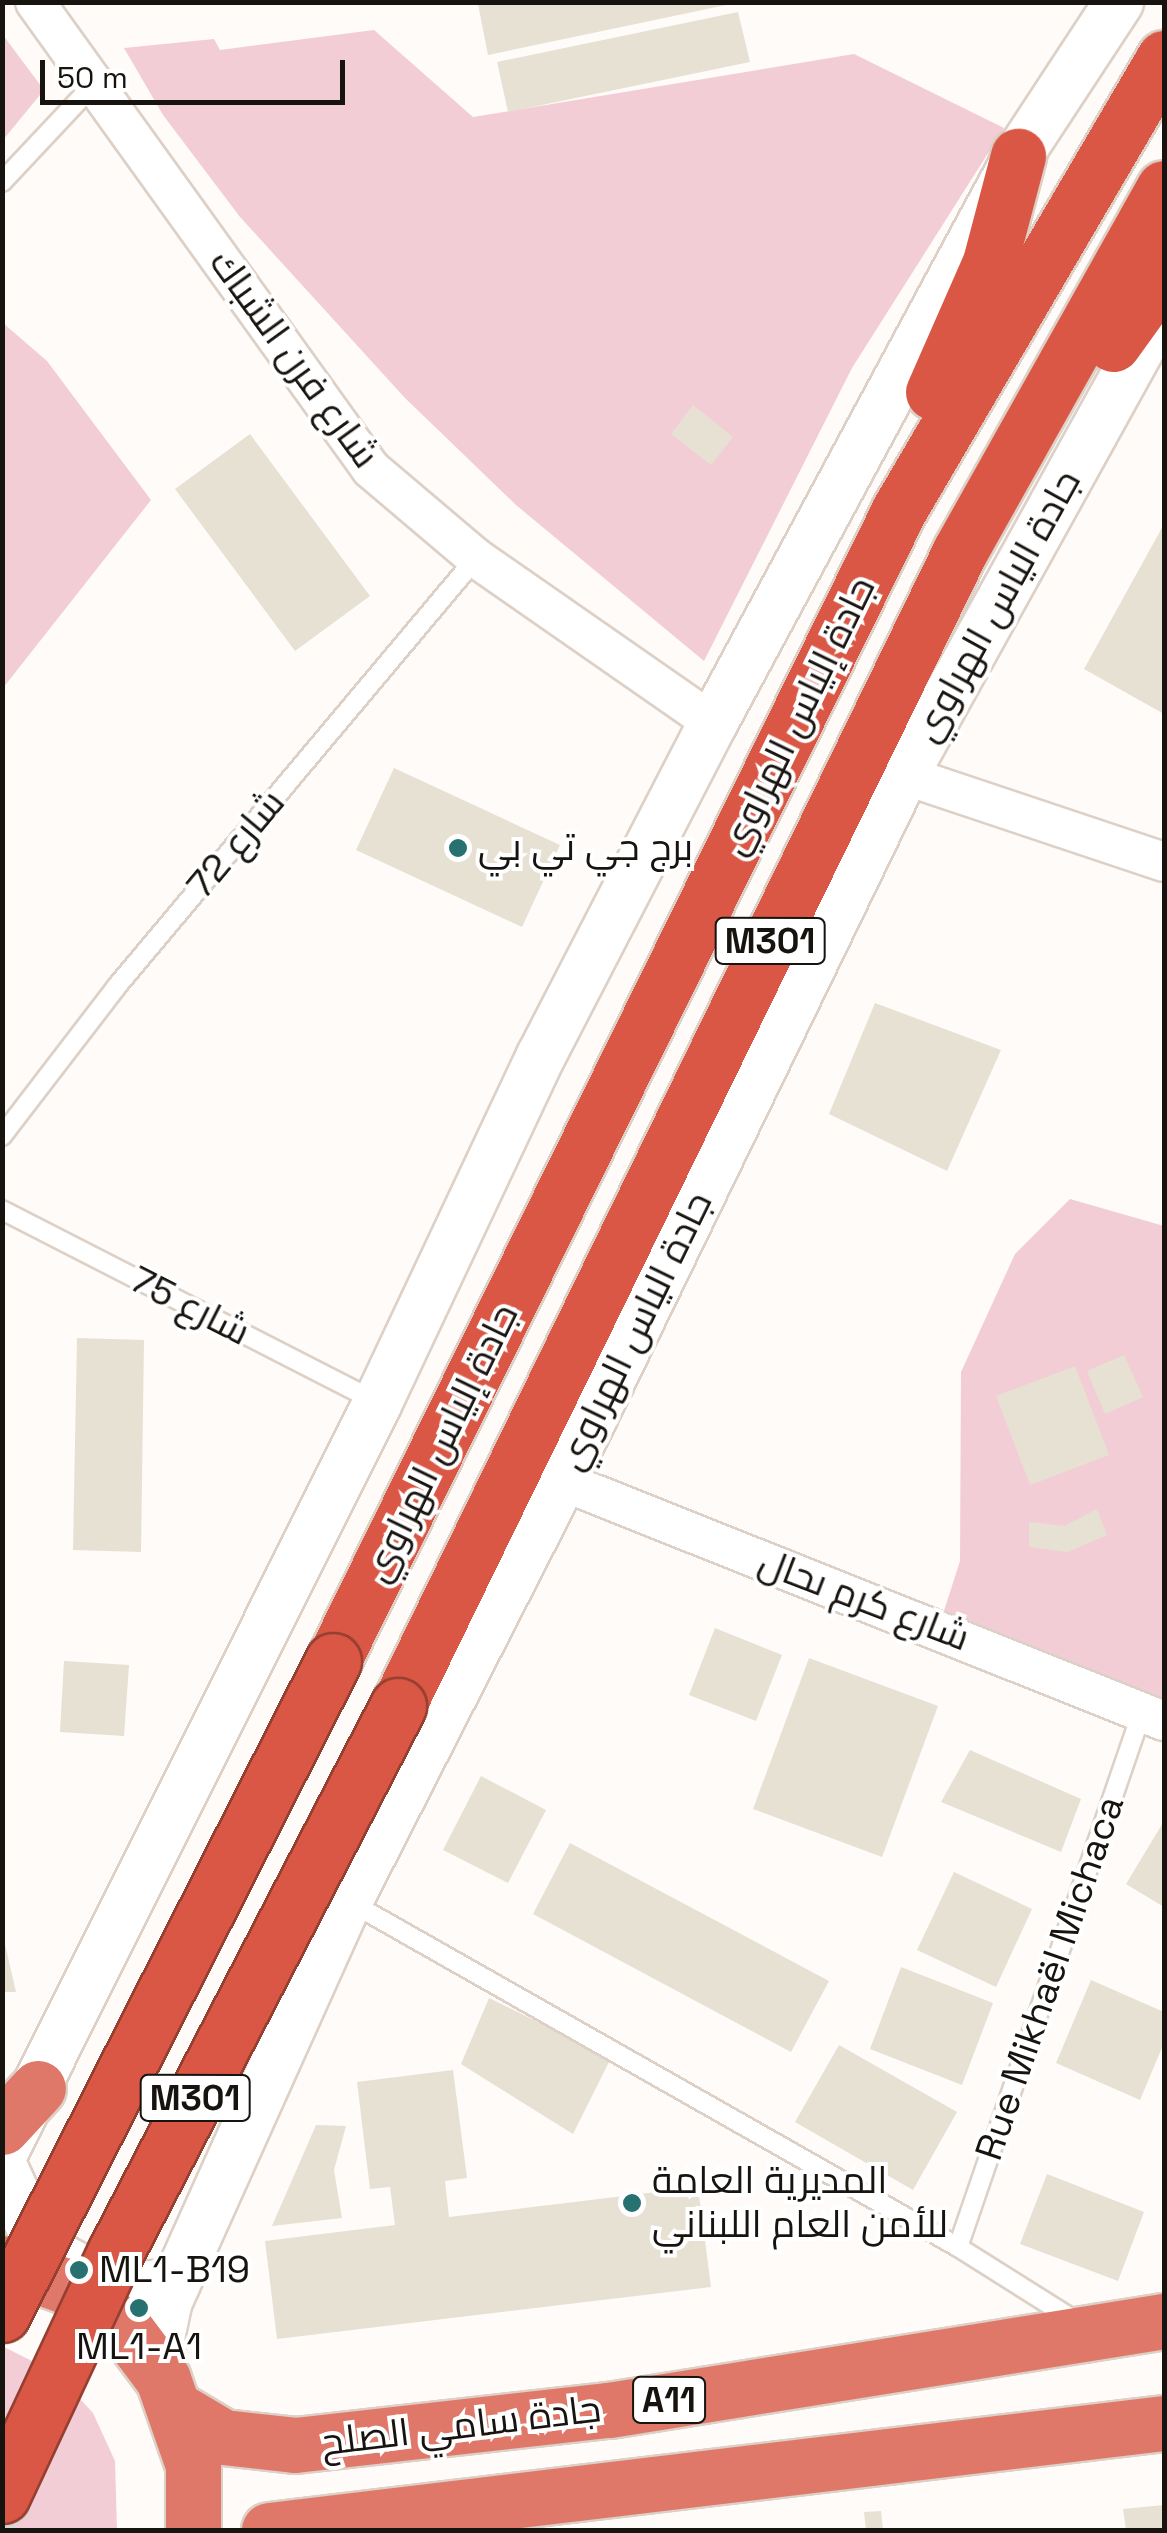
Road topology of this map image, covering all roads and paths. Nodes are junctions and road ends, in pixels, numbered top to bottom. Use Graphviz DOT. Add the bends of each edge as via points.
graph roads {
  1 [pos="35,2"];
  2 [pos="1119,2"];
  3 [pos="1164,58"];
  4 [pos="95,82"];
  5 [pos="1018,156"];
  6 [pos="2,182"];
  7 [pos="1164,188"];
  8 [pos="1164,274"];
  9 [pos="1164,303"];
  10 [pos="899,510"];
  11 [pos="960,551"];
  12 [pos="476,558"];
  13 [pos="713,724"];
  14 [pos="904,775"];
  15 [pos="1164,862"];
  16 [pos="2,1136"];
  17 [pos="2,1210"];
  18 [pos="378,1402"];
  19 [pos="562,1481"];
  20 [pos="1154,1715"];
  21 [pos="348,1901"];
  22 [pos="20,2108"];
  23 [pos="2,2156"];
  24 [pos="2,2166"];
  25 [pos="958,2247"];
  26 [pos="2,2263"];
  27 [pos="176,2283"];
  28 [pos="2,2314"];
  29 [pos="1164,2321"];
  30 [pos="1090,2330"];
  31 [pos="171,2395"];
  32 [pos="1164,2423"];
  33 [pos="2,2495"];
  34 [pos="297,2528"];
  35 [pos="193,2530"];
  1 -- 4 [label="street, شارع فرن الشباك"];
  2 -- 5 [label="street, جادة إلياس الهراوي"];
  3 -- 10 [label="highway, جادة إلياس الهراوي / M301"];
  4 -- 6 [label="lane"];
  4 -- 12 [label="street, شارع فرن الشباك" via="371,469"];
  5 -- 10 [label="highway" via="990,262 918,425"];
  5 -- 13 [label="street, جادة إلياس الهراوي"];
  7 -- 11 [label="highway, جادة إلياس الهراوي / M301"];
  8 -- 11 [label="highway" via="1000,508"];
  9 -- 14 [label="street, جادة الياس الهراوي"];
  10 -- 28 [label="highway, جادة إلياس الهراوي / M301, bridge" via="333,1661"];
  11 -- 33 [label="highway, جادة إلياس الهراوي / M301, bridge" via="398,1706 106,2271"];
  12 -- 13 [label="street, شارع فرن الشباك"];
  12 -- 16 [label="lane, شارع 72" via="117,986"];
  13 -- 18 [label="street" via="541,1056"];
  14 -- 15 [label="street"];
  14 -- 19 [label="street, جادة الياس الهراوي"];
  17 -- 18 [label="lane, شارع 75"];
  18 -- 22 [label="street"];
  19 -- 20 [label="street, شارع كرم ىحال"];
  19 -- 21 [label="street, جادة الياس الهراوي"];
  20 -- 25 [label="lane, Rue Mikhaël Michaca"];
  21 -- 25 [label="lane"];
  21 -- 27 [label="street, جادة الياس الهراوي"];
  22 -- 23 [label="street"];
  24 -- 27 [label="street" via="26,2220 62,2259 98,2278 136,2286"];
  25 -- 30 [label="lane"];
  26 -- 31 [label="highway" via="71,2288 124,2327"];
  27 -- 31 [label="street, جادة الياس الهراوي" via="160,2338"];
  29 -- 30 [label="highway, جادة سامي الصلح / A11"];
  30 -- 31 [label="highway, جادة سامي الصلح / A11" via="609,2410 295,2445 223,2438"];
  31 -- 35 [label="highway" via="193,2466"];
  32 -- 34 [label="highway, جادة سامي الصلح / A11"];
}
